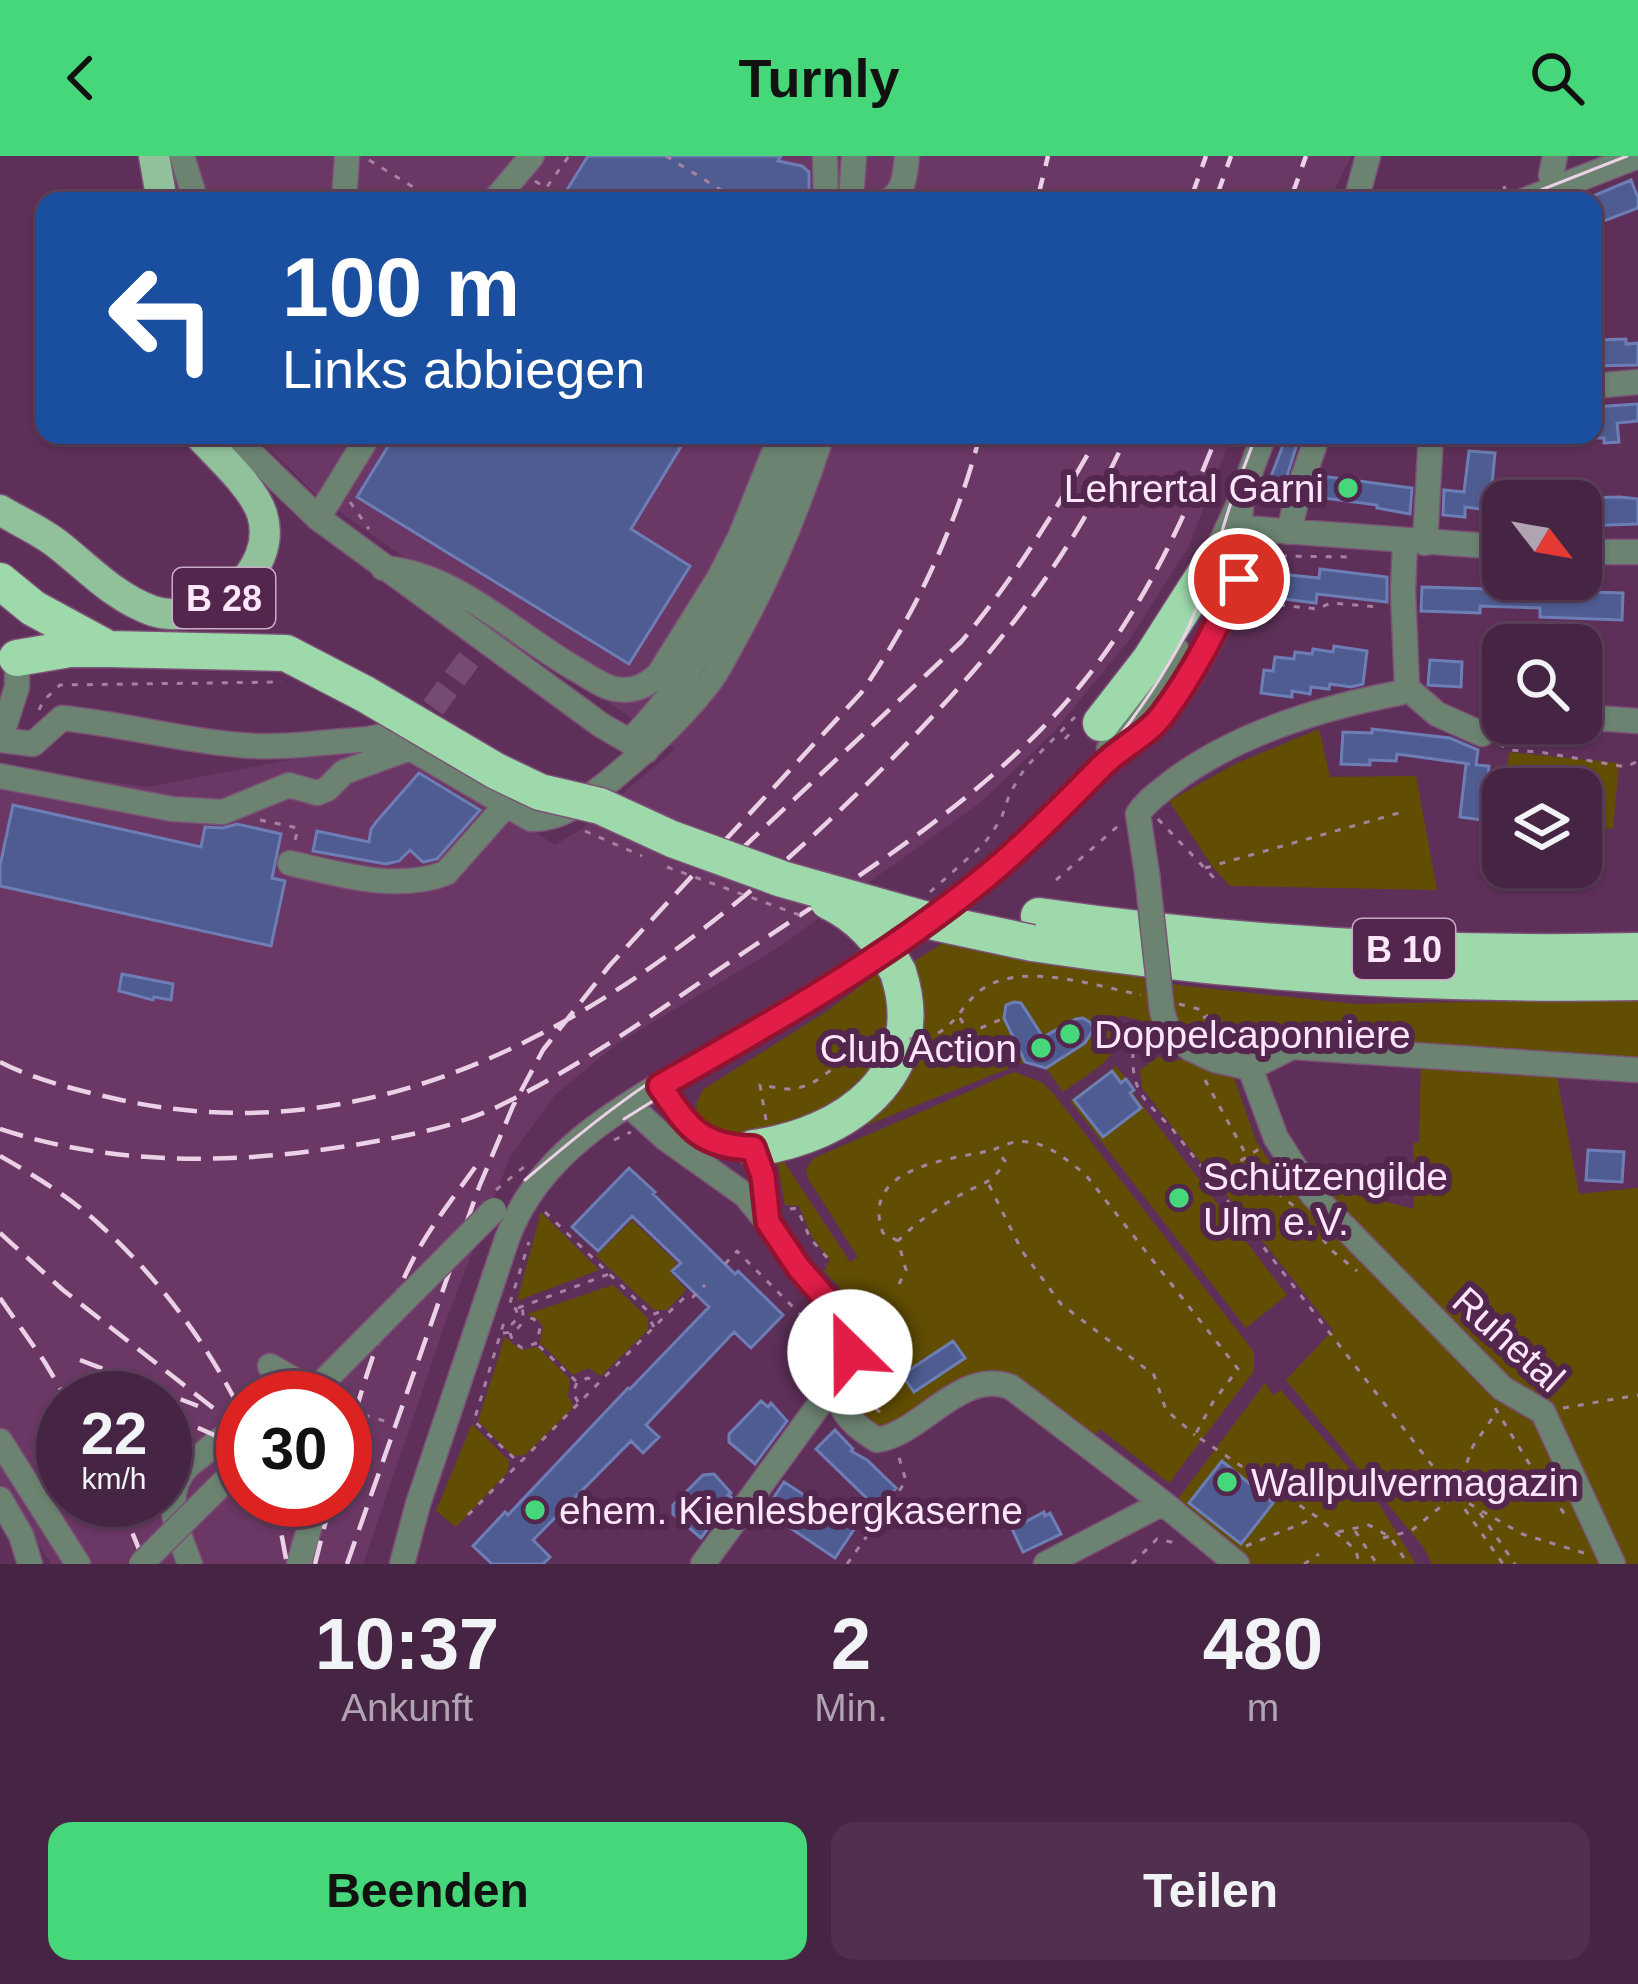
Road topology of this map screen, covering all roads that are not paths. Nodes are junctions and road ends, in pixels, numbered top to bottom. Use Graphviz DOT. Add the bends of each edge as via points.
graph roads {
  1 [pos="154,156"];
  2 [pos="182,156"];
  3 [pos="347,156"];
  4 [pos="825,156"];
  5 [pos="854,156"];
  6 [pos="907,156"];
  7 [pos="1368,156"];
  8 [pos="1556,156"];
  9 [pos="1638,156"];
  10 [pos="532,168"];
  11 [pos="1555,188"];
  12 [pos="160,192"];
  13 [pos="193,192"];
  14 [pos="345,192"];
  15 [pos="504,192"];
  16 [pos="826,192"];
  17 [pos="851,192"];
  18 [pos="899,192"];
  19 [pos="1358,192"];
  20 [pos="1545,192"];
  21 [pos="1638,382"];
  22 [pos="1602,385"];
  23 [pos="207,444"];
  24 [pos="241,444"];
  25 [pos="363,444"];
  26 [pos="777,444"];
  27 [pos="798,444"];
  28 [pos="818,444"];
  29 [pos="1261,444"];
  30 [pos="1315,444"];
  31 [pos="1430,444"];
  32 [pos="0,510"];
  33 [pos="318,518"];
  34 [pos="1289,532"];
  35 [pos="1228,538"];
  36 [pos="1415,542"];
  37 [pos="1482,547"];
  38 [pos="1602,551"];
  39 [pos="1638,552"];
  40 [pos="382,568"];
  41 [pos="0,581"];
  42 [pos="109,649"];
  43 [pos="8,659"];
  44 [pos="1407,688"];
  45 [pos="1602,718"];
  46 [pos="1638,721"];
  47 [pos="1102,726"];
  48 [pos="1481,734"];
  49 [pos="408,735"];
  50 [pos="0,740"];
  51 [pos="638,746"];
  52 [pos="0,776"];
  53 [pos="1091,776"];
  54 [pos="507,804"];
  55 [pos="290,863"];
  56 [pos="782,879"];
  57 [pos="1032,945"];
  58 [pos="1638,951"];
  59 [pos="1638,982"];
  60 [pos="1250,1068"];
  61 [pos="1638,1070"];
  62 [pos="660,1086"];
  63 [pos="632,1117"];
  64 [pos="761,1142"];
  65 [pos="549,1168"];
  66 [pos="745,1195"];
  67 [pos="494,1216"];
  68 [pos="768,1222"];
  69 [pos="270,1366"];
  70 [pos="278,1371"];
  71 [pos="336,1371"];
  72 [pos="348,1371"];
  73 [pos="846,1383"];
  74 [pos="0,1441"];
  75 [pos="216,1443"];
  76 [pos="216,1448"];
  77 [pos="204,1454"];
  78 [pos="216,1490"];
  79 [pos="0,1499"];
  80 [pos="216,1502"];
  81 [pos="1163,1503"];
  82 [pos="309,1527"];
  83 [pos="1232,1559"];
  84 [pos="1057,1562"];
  85 [pos="30,1564"];
  86 [pos="79,1564"];
  87 [pos="141,1564"];
  88 [pos="154,1564"];
  89 [pos="190,1564"];
  90 [pos="299,1564"];
  91 [pos="402,1564"];
  92 [pos="703,1564"];
  93 [pos="1613,1564"];
  1 -- 12 [label="main road"];
  2 -- 13 [label="street"];
  3 -- 14 [label="street"];
  4 -- 16 [label="street"];
  5 -- 17 [label="street"];
  6 -- 18 [label="street"];
  7 -- 19 [label="street"];
  8 -- 11 [label="street"];
  9 -- 11 [label="street"];
  10 -- 15 [label="street"];
  11 -- 20 [label="street"];
  21 -- 22 [label="street"];
  23 -- 32 [label="main road, B 28" via="261,509 265,546 244,582 203,610 158,613 130,602"];
  24 -- 33 [label="street"];
  25 -- 33 [label="street"];
  26 -- 40 [label="street" via="718,578 659,674 635,690 583,673 441,582"];
  27 -- 51 [label="street" via="745,577"];
  28 -- 51 [label="street" via="760,595 712,679"];
  29 -- 35 [label="street"];
  30 -- 34 [label="street"];
  31 -- 36 [label="street"];
  33 -- 40 [label="street"];
  34 -- 35 [label="street"];
  34 -- 36 [label="street"];
  35 -- 47 [label="highway"];
  35 -- 53 [label="street" via="1174,652"];
  36 -- 37 [label="street"];
  36 -- 44 [label="street" via="1404,609"];
  38 -- 39 [label="street"];
  40 -- 51 [label="street" via="480,646"];
  41 -- 42 [label="highway"];
  42 -- 43 [label="highway"];
  42 -- 49 [label="highway, bridge" via="286,653 365,694"];
  43 -- 50 [label="street" via="17,687"];
  44 -- 48 [label="street" via="1437,714"];
  44 -- 60 [label="street, bridge" via="1293,719 1204,759 1141,809 1165,1011 1197,1052"];
  45 -- 46 [label="street"];
  47 -- 53 [label="street"];
  49 -- 50 [label="street" via="239,745 62,718 33,744"];
  49 -- 52 [label="street" via="327,789 289,785 223,812"];
  49 -- 54 [label="street"];
  49 -- 56 [label="highway, B 10, bridge"];
  51 -- 54 [label="street" via="591,796 560,815 531,819"];
  53 -- 62 [label="street" via="932,918"];
  54 -- 55 [label="street" via="433,878 360,878"];
  56 -- 57 [label="highway, B 10, bridge"];
  56 -- 64 [label="highway, bridge" via="837,905 880,942 898,972 907,1021 897,1062 864,1102 785,1142"];
  57 -- 58 [label="highway, B 10" via="1171,935"];
  57 -- 59 [label="highway, B 10" via="1349,978"];
  60 -- 61 [label="street" via="1292,1047"];
  60 -- 93 [label="street, Ruhetal" via="1276,1138 1312,1194 1502,1388 1543,1412"];
  62 -- 63 [label="street"];
  62 -- 64 [label="street" via="711,1142"];
  63 -- 65 [label="street"];
  63 -- 66 [label="street"];
  64 -- 66 [label="street" via="746,1170"];
  64 -- 68 [label="street"];
  65 -- 67 [label="street"];
  65 -- 91 [label="street" via="507,1239"];
  66 -- 68 [label="street"];
  67 -- 71 [label="street, bridge"];
  67 -- 72 [label="street, bridge"];
  68 -- 73 [label="street" via="846,1322"];
  69 -- 70 [label="street"];
  73 -- 81 [label="street" via="845,1414 877,1440 894,1438 976,1385 1000,1383"];
  73 -- 92 [label="street" via="824,1398"];
  74 -- 86 [label="street"];
  75 -- 77 [label="street"];
  76 -- 77 [label="street"];
  77 -- 89 [label="street" via="176,1485 172,1512"];
  78 -- 87 [label="street, bridge"];
  79 -- 85 [label="street"];
  80 -- 88 [label="street, bridge"];
  81 -- 83 [label="street"];
  81 -- 84 [label="street"];
  82 -- 90 [label="street"];
}
